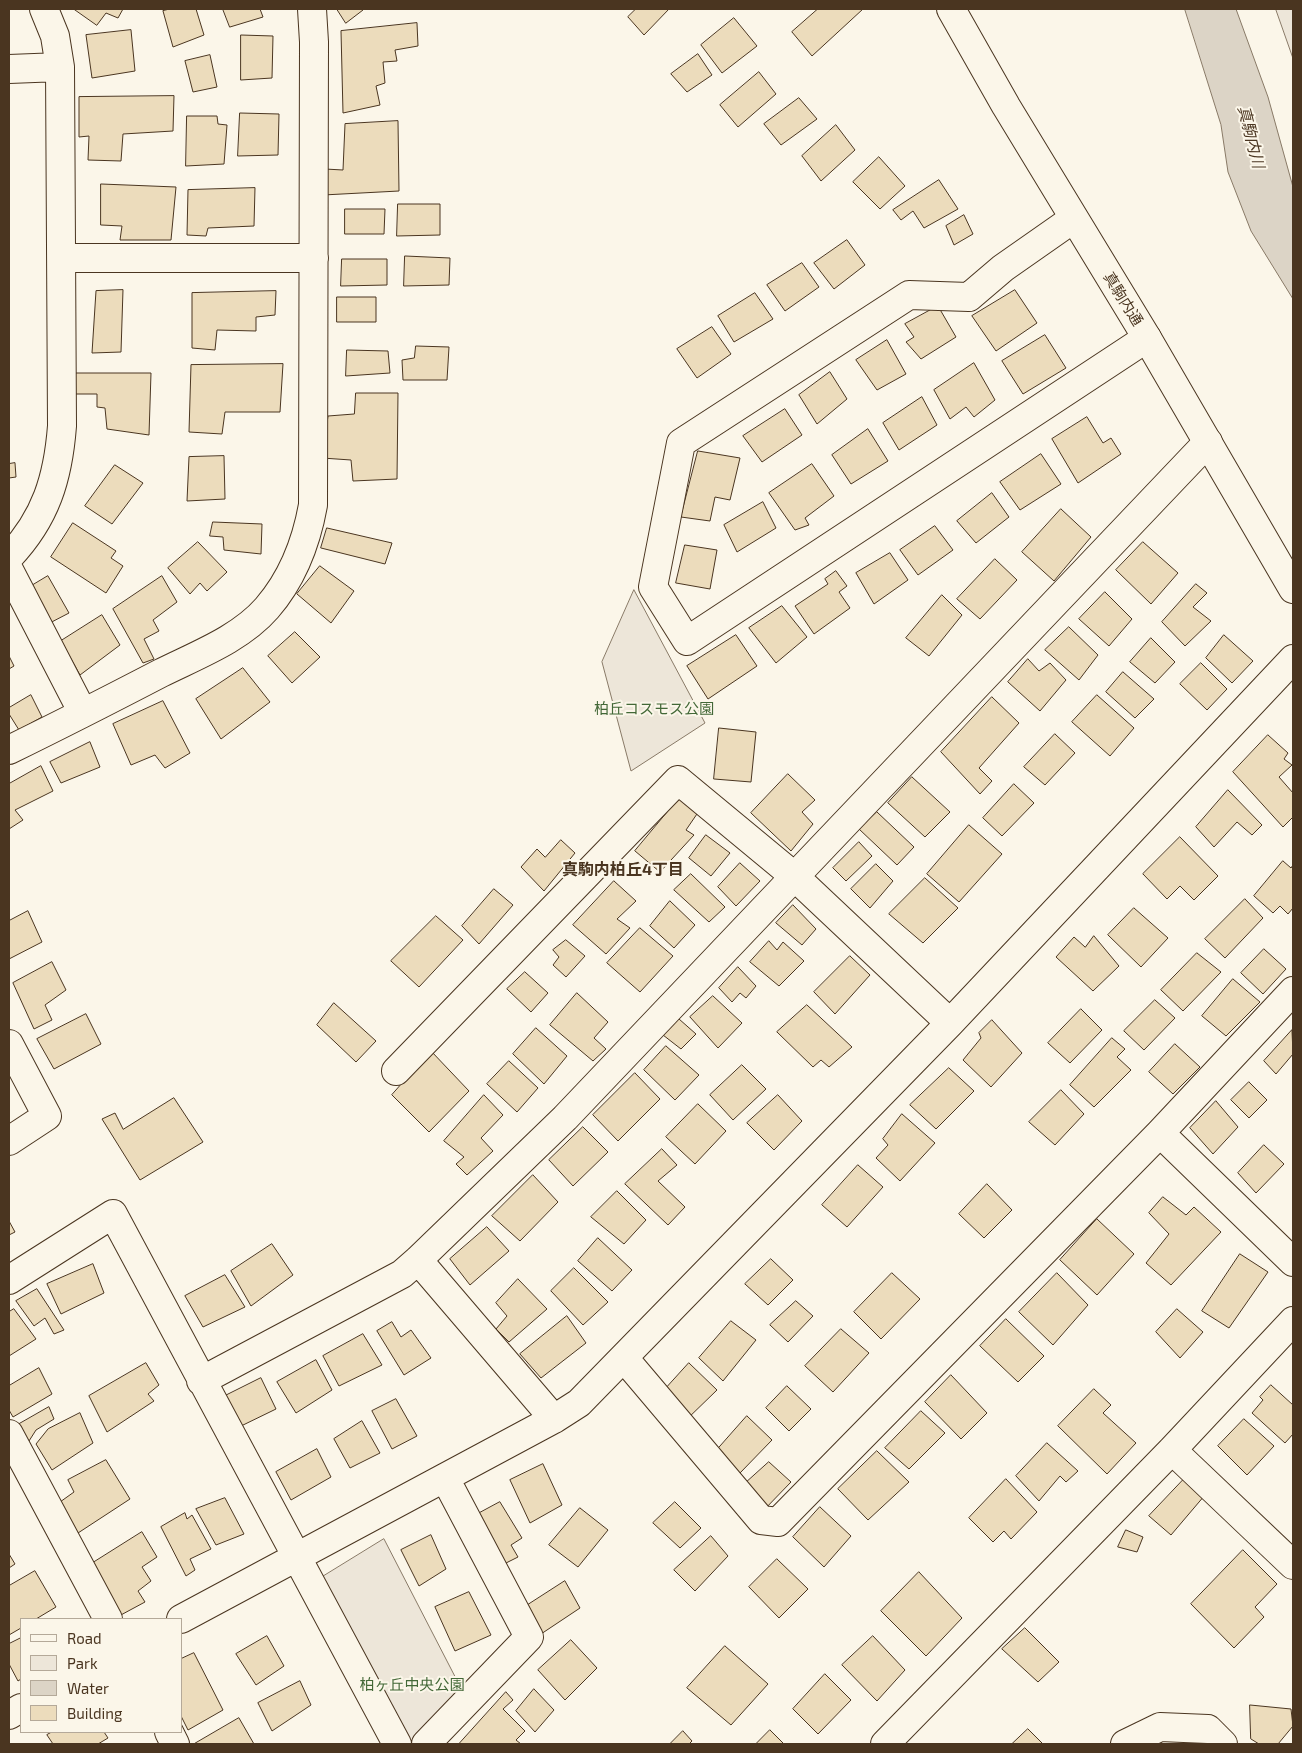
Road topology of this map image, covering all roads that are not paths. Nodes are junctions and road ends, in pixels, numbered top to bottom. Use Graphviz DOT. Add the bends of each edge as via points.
graph roads {
  1 [pos="44,9"];
  2 [pos="312,9"];
  3 [pos="951,9"];
  4 [pos="60,67"];
  5 [pos="9,69"];
  6 [pos="1073,219"];
  7 [pos="62,258"];
  8 [pos="314,258"];
  9 [pos="1147,338"];
  10 [pos="1208,442"];
  11 [pos="9,557"];
  12 [pos="9,570"];
  13 [pos="1293,589"];
  14 [pos="1293,659"];
  15 [pos="83,713"];
  16 [pos="9,750"];
  17 [pos="794,876"];
  18 [pos="1293,991"];
  19 [pos="950,1023"];
  20 [pos="9,1044"];
  21 [pos="396,1071"];
  22 [pos="1160,1133"];
  23 [pos="9,1141"];
  24 [pos="418,1260"];
  25 [pos="1293,1262"];
  26 [pos="9,1280"];
  27 [pos="1293,1321"];
  28 [pos="624,1358"];
  29 [pos="201,1381"];
  30 [pos="554,1419"];
  31 [pos="9,1434"];
  32 [pos="1172,1450"];
  33 [pos="445,1478"];
  34 [pos="296,1557"];
  35 [pos="1293,1565"];
  36 [pos="107,1618"];
  37 [pos="182,1618"];
  38 [pos="20,1709"];
  39 [pos="9,1715"];
  40 [pos="397,1744"];
  41 [pos="426,1744"];
  42 [pos="884,1744"];
  43 [pos="1125,1744"];
  44 [pos="1223,1744"];
  1 -- 4 [label="main road" via="55,36"];
  2 -- 8 [label="main road"];
  3 -- 6 [label="main road, 真駒内通"];
  4 -- 5 [label="main road"];
  4 -- 7 [label="main road"];
  6 -- 9 [label="main road, 真駒内通"];
  6 -- 9 [label="main road" via="968,297 909,295 681,444 653,587 687,641"];
  7 -- 8 [label="main road"];
  7 -- 11 [label="main road" via="62,426 59,456 53,486 44,508 29,534"];
  8 -- 15 [label="main road" via="313,505 308,535 298,560 284,587 246,627 216,646"];
  9 -- 10 [label="main road, 真駒内通"];
  10 -- 13 [label="main road, 真駒内通"];
  10 -- 17 [label="main road"];
  12 -- 15 [label="main road"];
  14 -- 19 [label="main road"];
  15 -- 16 [label="main road"];
  17 -- 19 [label="main road"];
  17 -- 21 [label="main road" via="678,780"];
  17 -- 24 [label="main road" via="565,1118"];
  18 -- 22 [label="main road"];
  19 -- 28 [label="main road"];
  20 -- 23 [label="main road" via="47,1116"];
  22 -- 25 [label="main road"];
  22 -- 28 [label="main road" via="778,1522 761,1520"];
  24 -- 29 [label="main road" via="402,1274"];
  24 -- 30 [label="main road"];
  26 -- 29 [label="main road" via="112,1214"];
  27 -- 32 [label="main road"];
  28 -- 30 [label="main road" via="579,1403"];
  29 -- 34 [label="main road"];
  30 -- 33 [label="main road"];
  31 -- 36 [label="main road"];
  32 -- 35 [label="main road"];
  32 -- 42 [label="main road"];
  33 -- 34 [label="main road"];
  33 -- 41 [label="main road" via="529,1637"];
  34 -- 37 [label="main road"];
  34 -- 40 [label="main road"];
  38 -- 39 [label="main road"];
  43 -- 44 [label="main road" via="1160,1727 1208,1729"];
}
